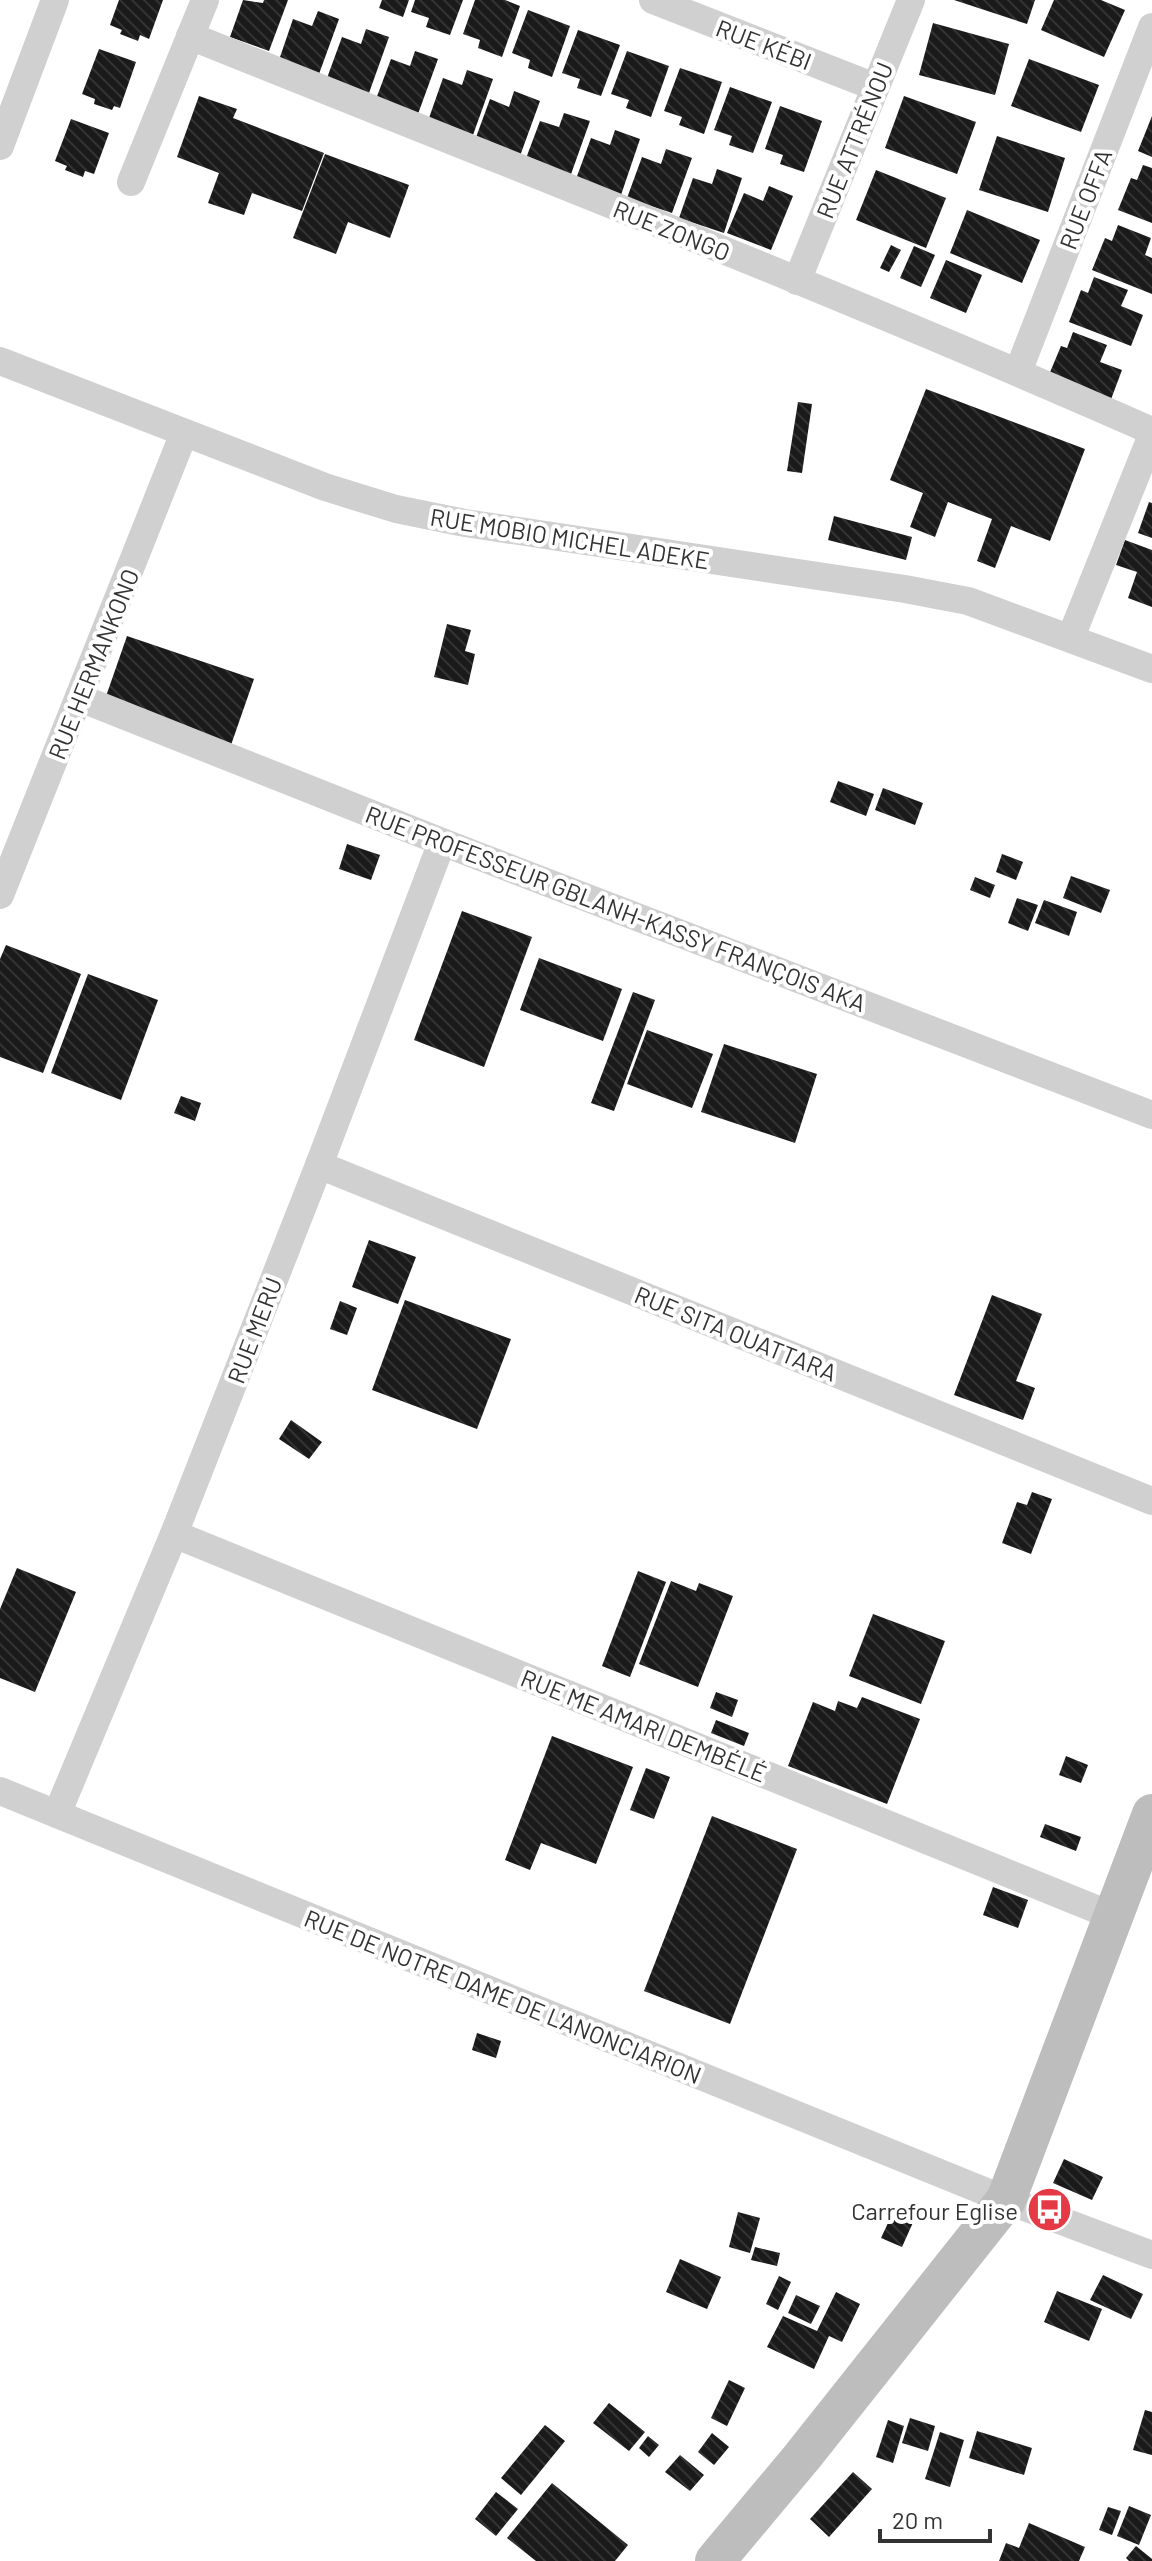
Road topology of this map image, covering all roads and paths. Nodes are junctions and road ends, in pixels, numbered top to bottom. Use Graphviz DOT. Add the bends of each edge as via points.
graph roads {
  1 [pos="55,0"];
  2 [pos="205,0"];
  3 [pos="653,0"];
  4 [pos="911,0"];
  5 [pos="1152,27"];
  6 [pos="190,36"];
  7 [pos="875,87"];
  8 [pos="0,146"];
  9 [pos="131,182"];
  10 [pos="797,281"];
  11 [pos="0,361"];
  12 [pos="1018,372"];
  13 [pos="184,433"];
  14 [pos="1152,433"];
  15 [pos="1071,637"];
  16 [pos="1152,669"];
  17 [pos="80,698"];
  18 [pos="442,842"];
  19 [pos="0,895"];
  20 [pos="1152,1115"];
  21 [pos="319,1165"];
  22 [pos="1152,1501"];
  23 [pos="174,1534"];
  24 [pos="0,1791"];
  25 [pos="57,1814"];
  26 [pos="1152,1814"];
  27 [pos="1113,1916"];
  28 [pos="1006,2200"];
  29 [pos="1152,2255"];
  30 [pos="715,2561"];
  1 -- 8 [label="street"];
  2 -- 6 [label="street"];
  3 -- 7 [label="street, RUE KÉBI"];
  4 -- 7 [label="street, RUE ATTRÉNOU"];
  5 -- 12 [label="street, RUE OFFA"];
  6 -- 9 [label="street"];
  6 -- 10 [label="street, RUE ZONGO"];
  7 -- 10 [label="street, RUE ATTRÉNOU"];
  10 -- 12 [label="street, RUE ZONGO"];
  11 -- 13 [label="street, RUE MOBIO MICHEL ADEKE"];
  12 -- 14 [label="street, RUE ZONGO"];
  13 -- 15 [label="street, RUE MOBIO MICHEL ADEKE" via="396,509 905,589 968,601"];
  13 -- 17 [label="street, RUE HERMANKONO"];
  14 -- 15 [label="street"];
  15 -- 16 [label="street, RUE MOBIO MICHEL ADEKE"];
  17 -- 18 [label="street, RUE PROFESSEUR GBLANH-KASSY FRANÇOIS AKA"];
  17 -- 19 [label="street, RUE HERMANKONO"];
  18 -- 20 [label="street, RUE PROFESSEUR GBLANH-KASSY FRANÇOIS AKA"];
  18 -- 21 [label="street, RUE MERU"];
  21 -- 22 [label="street, RUE SITA OUATTARA"];
  21 -- 23 [label="street, RUE MERU"];
  23 -- 25 [label="street, RUE MERU"];
  23 -- 27 [label="street, RUE ME AMARI DEMBÉLÉ"];
  24 -- 25 [label="street, RUE DE NOTRE DAME DE L'ANONCIARION"];
  25 -- 28 [label="street, RUE DE NOTRE DAME DE L'ANONCIARION"];
  26 -- 27 [label="street"];
  27 -- 28 [label="street"];
  28 -- 29 [label="street, RUE DE NOTRE DAME DE L'ANONCIARION"];
  28 -- 30 [label="street"];
}
